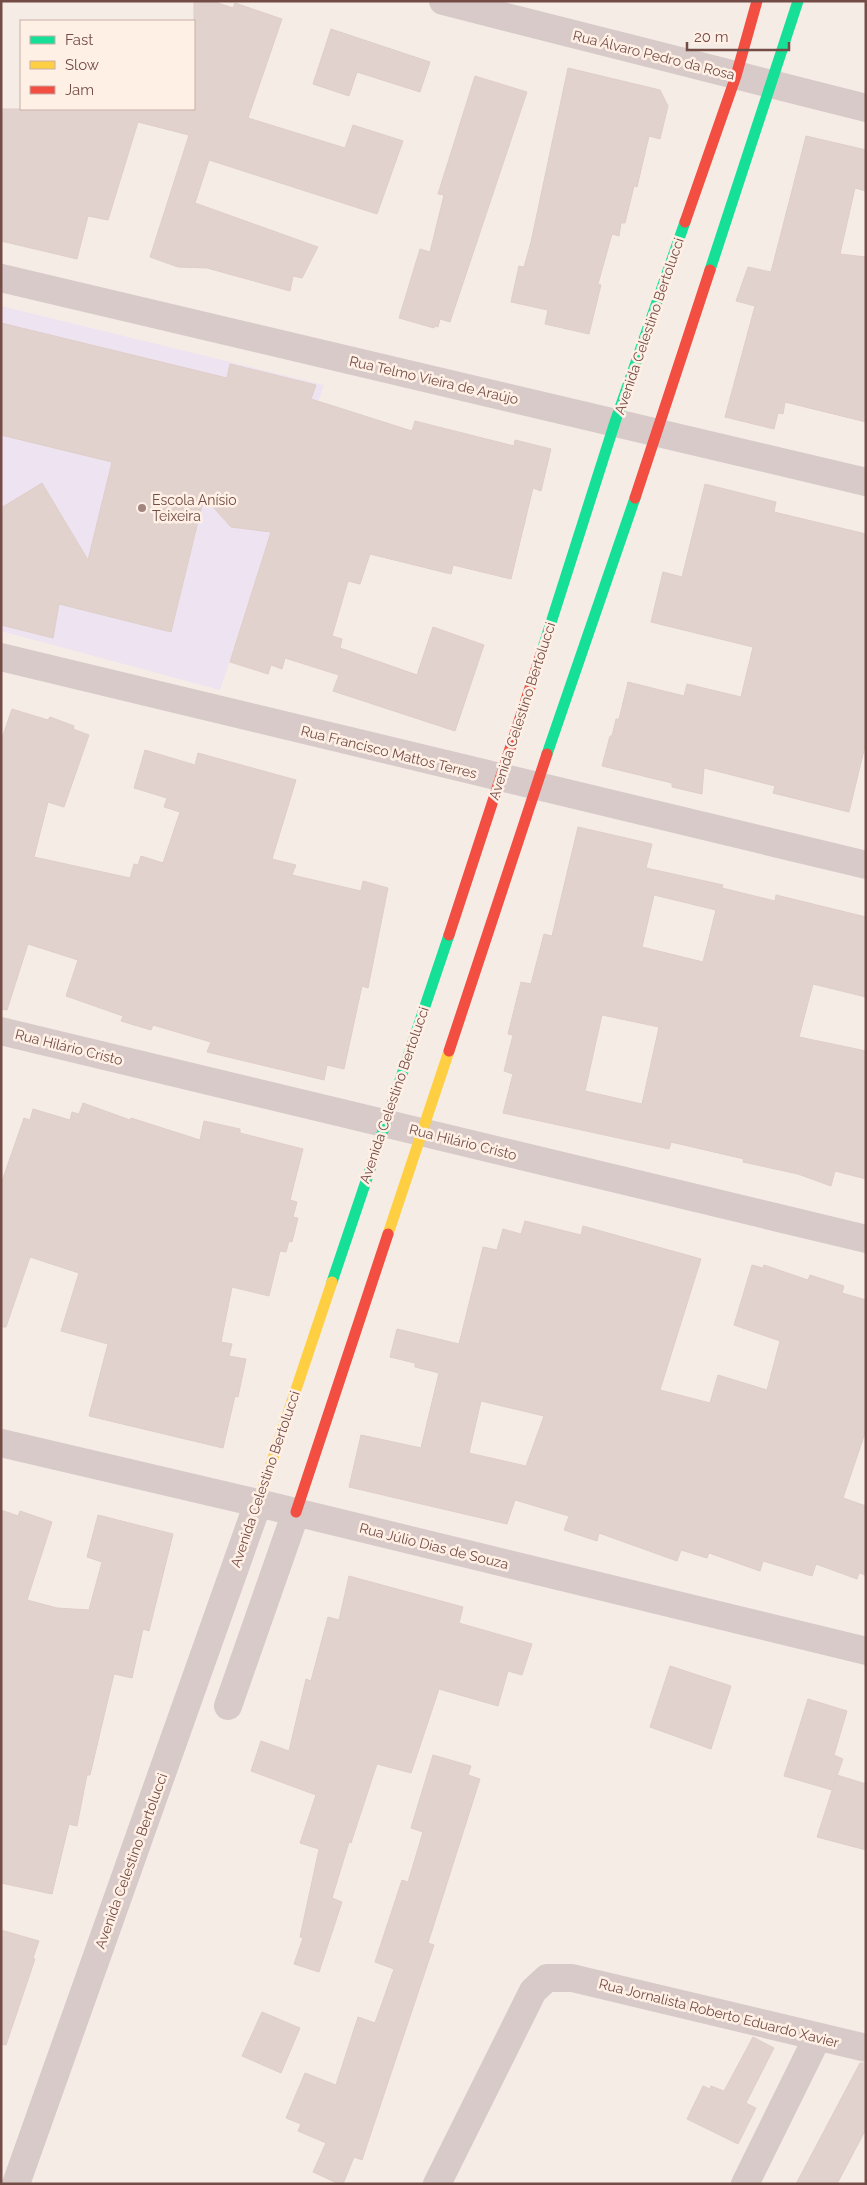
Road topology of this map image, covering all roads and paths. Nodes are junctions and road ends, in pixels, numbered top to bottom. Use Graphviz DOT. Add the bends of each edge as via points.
graph roads {
  1 [pos="443,1"];
  2 [pos="757,1"];
  3 [pos="798,1"];
  4 [pos="736,76"];
  5 [pos="772,85"];
  6 [pos="866,108"];
  7 [pos="1,278"];
  8 [pos="615,422"];
  9 [pos="656,434"];
  10 [pos="866,482"];
  11 [pos="1,657"];
  12 [pos="500,779"];
  13 [pos="536,787"];
  14 [pos="866,865"];
  15 [pos="1,1031"];
  16 [pos="384,1124"];
  17 [pos="420,1132"];
  18 [pos="866,1239"];
  19 [pos="1,1443"];
  20 [pos="258,1503"];
  21 [pos="296,1512"];
  22 [pos="866,1650"];
  23 [pos="228,1706"];
  24 [pos="817,2038"];
  25 [pos="866,2048"];
  26 [pos="16,2184"];
  27 [pos="437,2184"];
  28 [pos="745,2184"];
  1 -- 4 [label="street, Rua Álvaro Pedro da Rosa"];
  2 -- 4 [label="street, Avenida Celestino Bertolucci"];
  3 -- 5 [label="street"];
  4 -- 5 [label="street, Rua Álvaro Pedro da Rosa"];
  4 -- 8 [label="street, Avenida Celestino Bertolucci"];
  5 -- 6 [label="street, Rua Álvaro Pedro da Rosa"];
  5 -- 9 [label="street"];
  7 -- 8 [label="street, Rua Telmo Vieira de Araújo"];
  8 -- 9 [label="street, Rua Telmo Vieira de Araújo"];
  8 -- 12 [label="street, Avenida Celestino Bertolucci"];
  9 -- 10 [label="street, Rua Telmo Vieira de Araújo"];
  9 -- 13 [label="street"];
  11 -- 12 [label="street, Rua Francisco Mattos Terres"];
  12 -- 13 [label="street, Rua Francisco Mattos Terres"];
  12 -- 16 [label="street, Avenida Celestino Bertolucci"];
  13 -- 14 [label="street, Rua Francisco Mattos Terres"];
  13 -- 17 [label="street"];
  15 -- 16 [label="street, Rua Hilário Cristo"];
  16 -- 17 [label="street, Rua Hilário Cristo"];
  16 -- 20 [label="street, Avenida Celestino Bertolucci"];
  17 -- 18 [label="street, Rua Hilário Cristo"];
  17 -- 21 [label="street"];
  19 -- 20 [label="street, Rua Júlio Dias de Souza"];
  20 -- 21 [label="street, Rua Júlio Dias de Souza"];
  20 -- 26 [label="street, Avenida Celestino Bertolucci"];
  21 -- 22 [label="street, Rua Júlio Dias de Souza"];
  21 -- 23 [label="street"];
  24 -- 25 [label="street, Rua Jornalista Roberto Eduardo Xavier"];
  24 -- 27 [label="street, Rua Jornalista Roberto Eduardo Xavier" via="572,1978 546,1978 533,1991"];
  24 -- 28 [label="street"];
}
